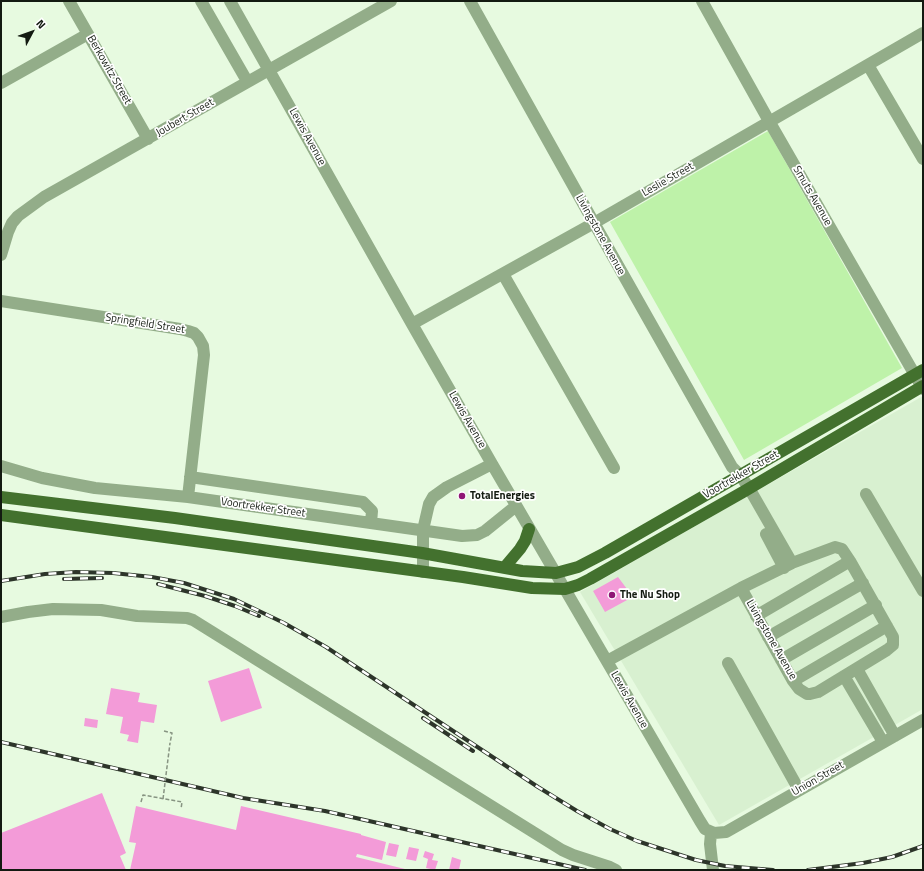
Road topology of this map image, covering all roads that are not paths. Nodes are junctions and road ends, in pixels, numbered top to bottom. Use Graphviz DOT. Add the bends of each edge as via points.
graph roads {
  1 [pos="69,1"];
  2 [pos="201,1"];
  3 [pos="230,1"];
  4 [pos="391,1"];
  5 [pos="470,1"];
  6 [pos="702,1"];
  7 [pos="923,33"];
  8 [pos="88,34"];
  9 [pos="868,65"];
  10 [pos="269,69"];
  11 [pos="247,81"];
  12 [pos="1,83"];
  13 [pos="769,121"];
  14 [pos="148,139"];
  15 [pos="923,159"];
  16 [pos="594,223"];
  17 [pos="1,255"];
  18 [pos="503,274"];
  19 [pos="1,301"];
  20 [pos="412,324"];
  21 [pos="919,372"];
  22 [pos="923,387"];
  23 [pos="492,464"];
  24 [pos="1,466"];
  25 [pos="614,468"];
  26 [pos="736,474"];
  27 [pos="190,477"];
  28 [pos="746,490"];
  29 [pos="866,494"];
  30 [pos="1,497"];
  31 [pos="188,497"];
  32 [pos="516,506"];
  33 [pos="1,515"];
  34 [pos="210,523"];
  35 [pos="371,523"];
  36 [pos="530,529"];
  37 [pos="423,530"];
  38 [pos="207,542"];
  39 [pos="422,553"];
  40 [pos="850,561"];
  41 [pos="788,565"];
  42 [pos="504,568"];
  43 [pos="423,572"];
  44 [pos="556,573"];
  45 [pos="863,583"];
  46 [pos="741,588"];
  47 [pos="565,589"];
  48 [pos="923,591"];
  49 [pos="876,605"];
  50 [pos="756,616"];
  51 [pos="1,617"];
  52 [pos="887,626"];
  53 [pos="768,637"];
  54 [pos="781,660"];
  55 [pos="607,661"];
  56 [pos="728,663"];
  57 [pos="857,669"];
  58 [pos="844,676"];
  59 [pos="793,681"];
  60 [pos="923,720"];
  61 [pos="895,736"];
  62 [pos="883,742"];
  63 [pos="799,790"];
  64 [pos="711,833"];
  65 [pos="616,870"];
  66 [pos="713,870"];
  1 -- 8 [label="street, Berkowitz Street"];
  2 -- 11 [label="street"];
  3 -- 10 [label="street, Lewis Avenue"];
  4 -- 10 [label="street, Joubert Street"];
  5 -- 16 [label="street, Livingstone Avenue"];
  6 -- 13 [label="street, Smuts Avenue"];
  7 -- 9 [label="street, Leslie Street"];
  8 -- 12 [label="street"];
  8 -- 14 [label="street, Berkowitz Street"];
  9 -- 13 [label="street, Leslie Street"];
  9 -- 15 [label="street"];
  10 -- 11 [label="street, Joubert Street"];
  10 -- 20 [label="street, Lewis Avenue"];
  11 -- 14 [label="street, Joubert Street"];
  13 -- 16 [label="street, Leslie Street"];
  13 -- 21 [label="street, Smuts Avenue"];
  14 -- 17 [label="street, Joubert Street" via="44,197 18,216 8,232"];
  16 -- 18 [label="street, Leslie Street"];
  16 -- 26 [label="street, Livingstone Avenue"];
  18 -- 20 [label="street, Leslie Street"];
  18 -- 25 [label="street"];
  19 -- 27 [label="street, Springfield Street" via="194,333 201,342 204,355"];
  20 -- 23 [label="street, Lewis Avenue"];
  21 -- 22 [label="street, Smuts Avenue"];
  21 -- 26 [label="main road, Voortrekker Street"];
  22 -- 28 [label="main road, Voortrekker Street"];
  23 -- 32 [label="street, Lewis Avenue"];
  23 -- 37 [label="street" via="433,497"];
  24 -- 31 [label="street, Voortrekker Street" via="61,483"];
  26 -- 28 [label="street, Livingstone Avenue"];
  26 -- 44 [label="main road, Voortrekker Street" via="606,553 578,567"];
  27 -- 31 [label="street, Springfield Street"];
  27 -- 35 [label="street" via="363,502 372,510"];
  28 -- 41 [label="street, Livingstone Avenue"];
  28 -- 47 [label="main road, Voortrekker Street" via="590,580"];
  29 -- 48 [label="street"];
  30 -- 34 [label="main road, Voortrekker Street"];
  31 -- 35 [label="street, Voortrekker Street"];
  32 -- 36 [label="street, Lewis Avenue"];
  32 -- 37 [label="street, Voortrekker Street" via="493,526 477,535 462,536"];
  33 -- 38 [label="main road, Voortrekker Street"];
  34 -- 38 [label="main road"];
  34 -- 39 [label="main road, Voortrekker Street"];
  35 -- 37 [label="street, Voortrekker Street"];
  36 -- 42 [label="main road" via="515,556"];
  36 -- 44 [label="street, Lewis Avenue"];
  37 -- 39 [label="street"];
  38 -- 43 [label="main road, Voortrekker Street"];
  39 -- 42 [label="main road, Voortrekker Street"];
  39 -- 43 [label="street"];
  40 -- 41 [label="street, Livingstone Avenue" via="842,549 835,547"];
  40 -- 45 [label="street, Livingstone Avenue"];
  40 -- 50 [label="street"];
  41 -- 46 [label="street"];
  42 -- 44 [label="main road, Voortrekker Street" via="533,573"];
  43 -- 47 [label="main road, Voortrekker Street" via="532,588"];
  44 -- 47 [label="street, Lewis Avenue"];
  45 -- 49 [label="street, Livingstone Avenue"];
  45 -- 53 [label="street"];
  46 -- 50 [label="street, Livingstone Avenue"];
  46 -- 55 [label="street"];
  47 -- 55 [label="street, Lewis Avenue"];
  49 -- 52 [label="street, Livingstone Avenue"];
  49 -- 54 [label="street"];
  50 -- 53 [label="street, Livingstone Avenue"];
  51 -- 65 [label="street" via="53,608 101,610 137,616 193,620 562,850"];
  52 -- 57 [label="street, Livingstone Avenue" via="893,637 893,645"];
  52 -- 59 [label="street"];
  53 -- 54 [label="street, Livingstone Avenue"];
  54 -- 59 [label="street, Livingstone Avenue"];
  55 -- 64 [label="street, Lewis Avenue" via="700,821"];
  56 -- 63 [label="street"];
  57 -- 58 [label="street, Livingstone Avenue"];
  57 -- 61 [label="street"];
  58 -- 59 [label="street, Livingstone Avenue" via="810,694 799,689"];
  58 -- 62 [label="street"];
  60 -- 61 [label="street, Union Street"];
  61 -- 62 [label="street, Union Street"];
  62 -- 63 [label="street, Union Street"];
  63 -- 64 [label="street, Union Street" via="726,832"];
  64 -- 66 [label="street"];
}
